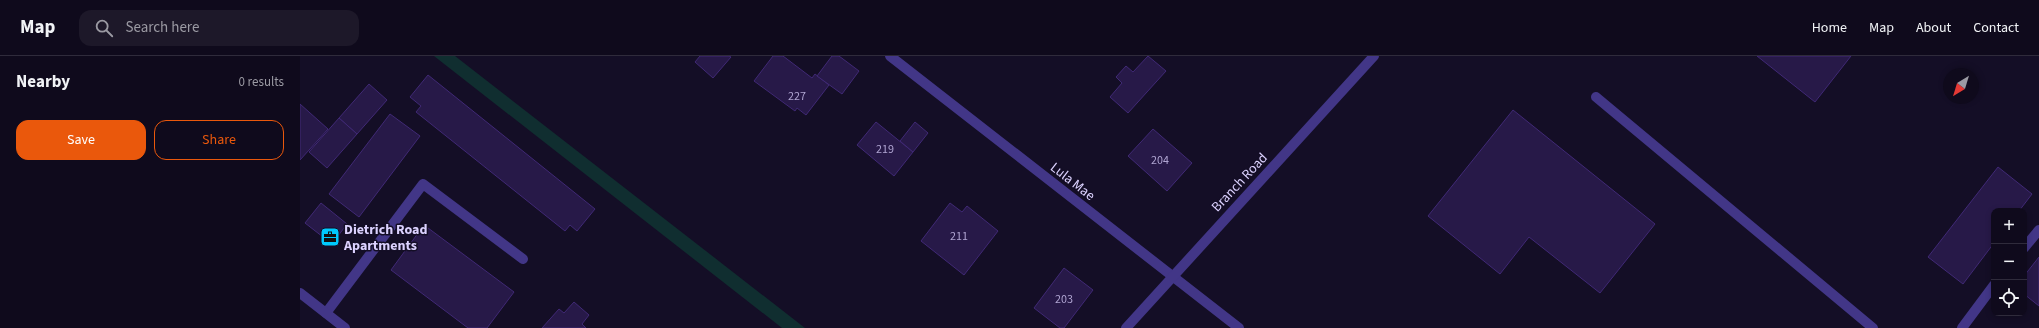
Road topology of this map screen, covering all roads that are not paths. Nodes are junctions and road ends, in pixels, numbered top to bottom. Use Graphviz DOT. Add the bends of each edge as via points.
graph roads {
  1 [pos="890,56"];
  2 [pos="1374,56"];
  3 [pos="1596,97"];
  4 [pos="2039,230"];
  5 [pos="2027,244"];
  6 [pos="523,259"];
  7 [pos="1172,276"];
  8 [pos="1991,289"];
  9 [pos="300,293"];
  10 [pos="326,313"];
  11 [pos="345,328"];
  12 [pos="1126,328"];
  13 [pos="1239,328"];
  14 [pos="1873,328"];
  15 [pos="1962,328"];
  1 -- 7 [label="street, Lula Mae"];
  2 -- 7 [label="street, Branch Road"];
  3 -- 14 [label="street"];
  4 -- 5 [label="street"];
  6 -- 10 [label="street" via="423,184"];
  7 -- 12 [label="street, Branch Road"];
  7 -- 13 [label="street, Lula Mae"];
  8 -- 15 [label="street"];
  9 -- 10 [label="street"];
  10 -- 11 [label="street"];
}
